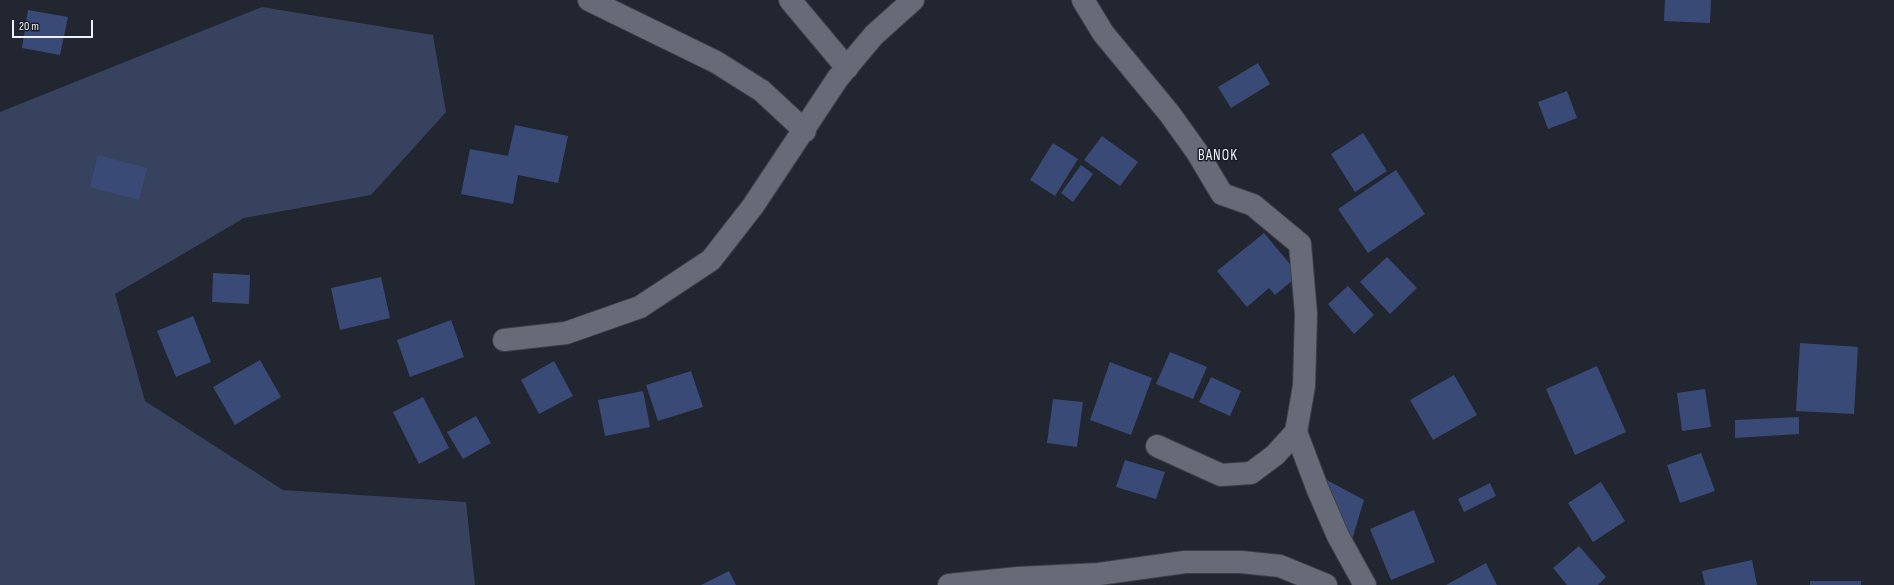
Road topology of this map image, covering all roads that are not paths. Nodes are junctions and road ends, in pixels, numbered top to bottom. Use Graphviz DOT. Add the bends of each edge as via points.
graph roads {
  1 [pos="589,0"];
  2 [pos="790,0"];
  3 [pos="913,0"];
  4 [pos="1083,0"];
  5 [pos="847,68"];
  6 [pos="805,131"];
  7 [pos="504,340"];
  8 [pos="1296,432"];
  9 [pos="1157,446"];
  10 [pos="949,585"];
  11 [pos="1326,585"];
  12 [pos="1365,585"];
  1 -- 6 [label="street" via="716,62 762,91"];
  2 -- 5 [label="street"];
  3 -- 5 [label="street" via="874,35"];
  4 -- 8 [label="street" via="1103,33 1169,113 1197,152 1222,194 1253,206 1300,244 1306,314 1304,386"];
  5 -- 6 [label="street"];
  6 -- 7 [label="street" via="753,206 711,260 640,306 566,333"];
  8 -- 9 [label="street" via="1275,455 1250,473 1220,475"];
  8 -- 12 [label="street" via="1338,536"];
  10 -- 11 [label="street" via="1099,574 1185,562 1241,562 1280,566"];
}
